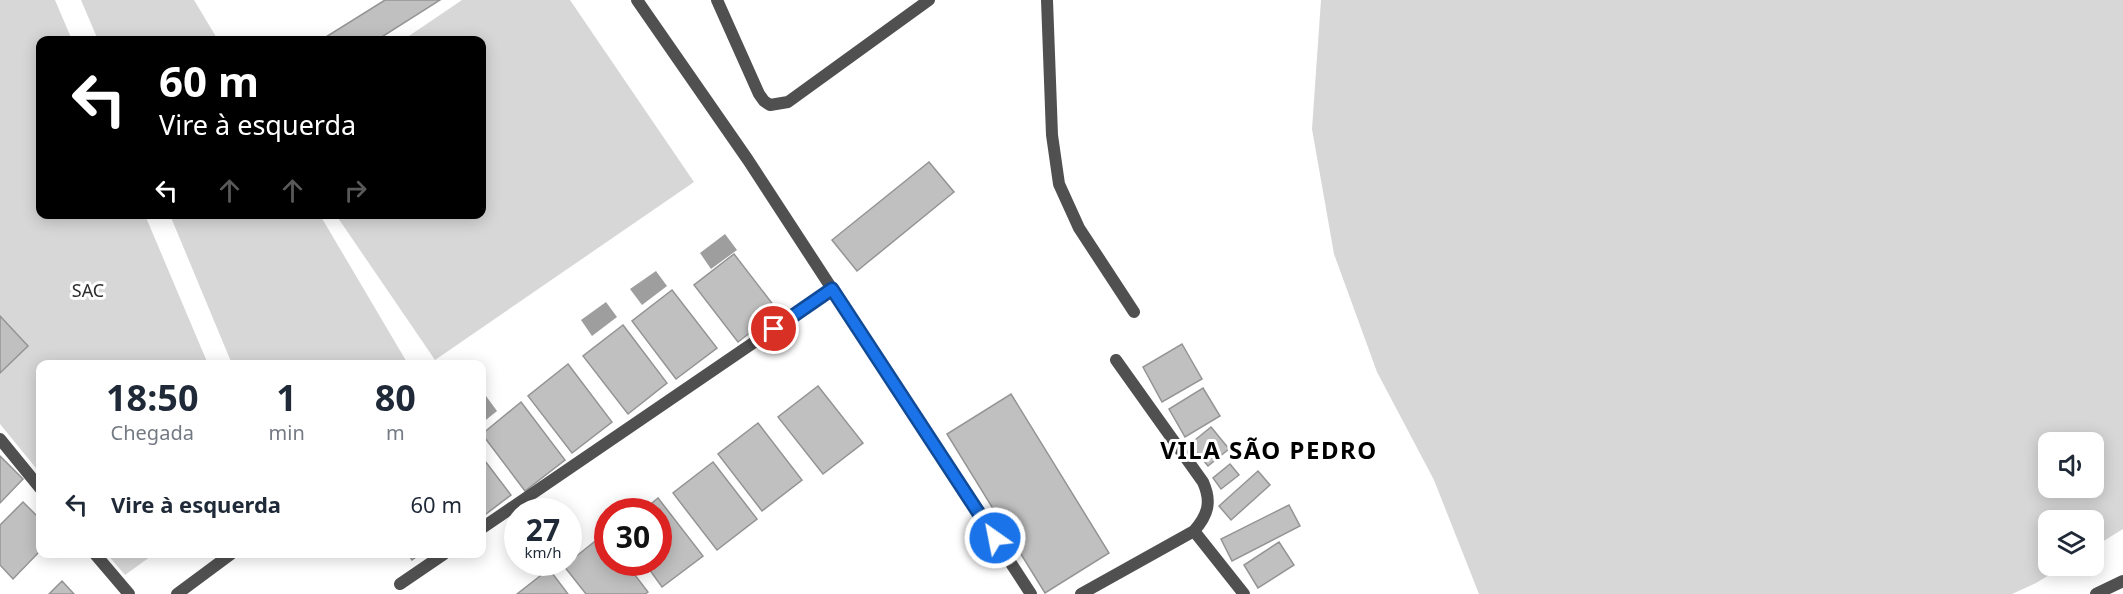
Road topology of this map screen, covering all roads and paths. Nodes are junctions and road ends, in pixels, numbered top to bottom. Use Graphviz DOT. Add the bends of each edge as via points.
graph roads {
  1 [pos="637,0"];
  2 [pos="717,0"];
  3 [pos="1047,0"];
  4 [pos="926,1"];
  5 [pos="832,289"];
  6 [pos="1134,312"];
  7 [pos="1116,360"];
  8 [pos="0,439"];
  9 [pos="36,483"];
  10 [pos="486,525"];
  11 [pos="1194,531"];
  12 [pos="98,558"];
  13 [pos="226,558"];
  14 [pos="438,558"];
  15 [pos="2123,581"];
  16 [pos="400,584"];
  17 [pos="129,594"];
  18 [pos="177,594"];
  19 [pos="1030,594"];
  20 [pos="1082,594"];
  21 [pos="1244,594"];
  22 [pos="2096,594"];
  1 -- 5 [label="street"];
  2 -- 4 [label="street" via="759,94 770,105 788,102"];
  3 -- 6 [label="street" via="1052,135 1059,184 1079,228"];
  5 -- 10 [label="street"];
  5 -- 19 [label="street"];
  7 -- 11 [label="street" via="1209,494 1208,508"];
  8 -- 9 [label="street"];
  11 -- 20 [label="street"];
  11 -- 21 [label="street"];
  12 -- 17 [label="street"];
  13 -- 18 [label="street"];
  14 -- 16 [label="street"];
  15 -- 22 [label="street"];
}
